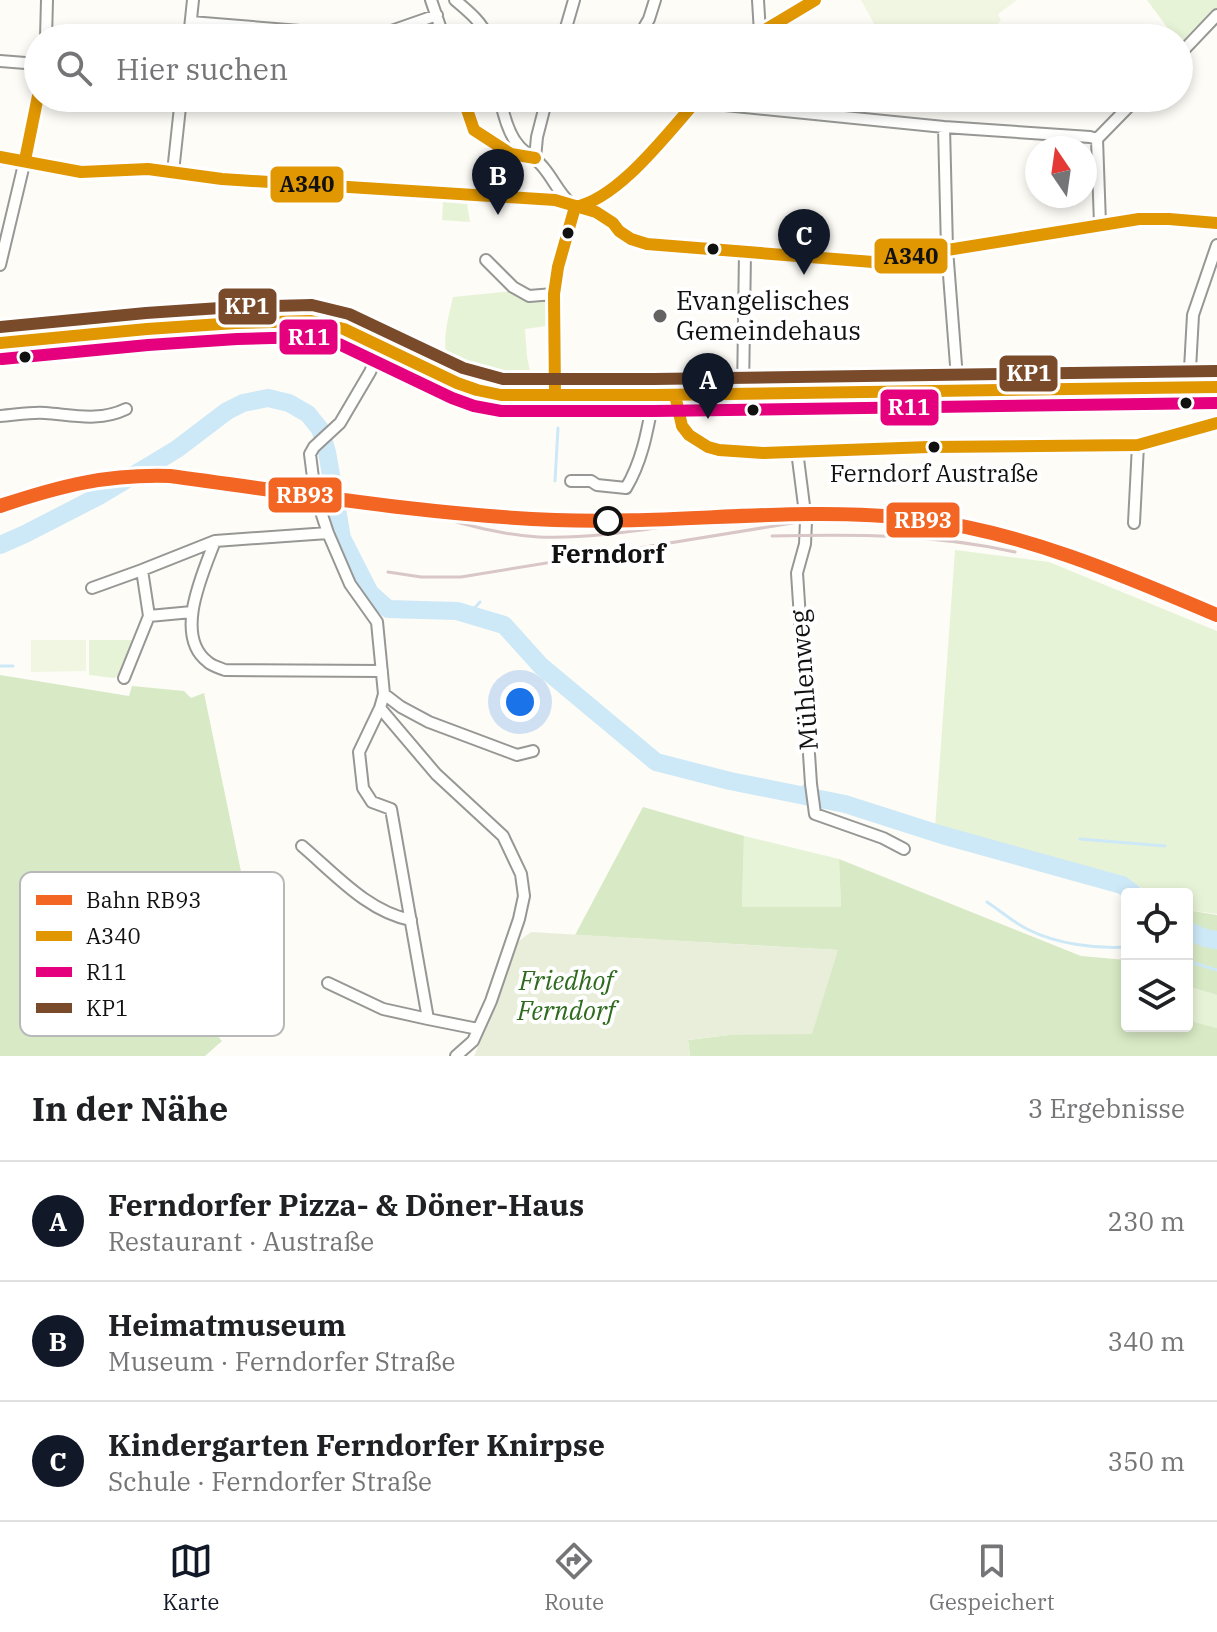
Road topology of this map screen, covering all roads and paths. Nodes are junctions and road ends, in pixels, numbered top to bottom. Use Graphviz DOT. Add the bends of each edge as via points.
graph roads {
  1 [pos="47,0"];
  2 [pos="193,0"];
  3 [pos="431,0"];
  4 [pos="455,0"];
  5 [pos="574,0"];
  6 [pos="655,0"];
  7 [pos="758,0"];
  8 [pos="815,0"];
  9 [pos="437,15"];
  10 [pos="1217,15"];
  11 [pos="191,22"];
  12 [pos="46,24"];
  13 [pos="215,24"];
  14 [pos="411,24"];
  15 [pos="440,24"];
  16 [pos="480,24"];
  17 [pos="567,24"];
  18 [pos="646,24"];
  19 [pos="758,24"];
  20 [pos="777,24"];
  21 [pos="1193,40"];
  22 [pos="0,61"];
  23 [pos="24,63"];
  24 [pos="35,112"];
  25 [pos="179,112"];
  26 [pos="468,112"];
  27 [pos="504,112"];
  28 [pos="543,112"];
  29 [pos="686,112"];
  30 [pos="807,112"];
  31 [pos="1123,112"];
  32 [pos="944,127"];
  33 [pos="1075,136"];
  34 [pos="1097,139"];
  35 [pos="0,157"];
  36 [pos="535,158"];
  37 [pos="25,160"];
  38 [pos="173,172"];
  39 [pos="575,207"];
  40 [pos="1217,223"];
  41 [pos="1100,224"];
  42 [pos="1217,245"];
  43 [pos="947,249"];
  44 [pos="745,252"];
  45 [pos="486,260"];
  46 [pos="0,265"];
  47 [pos="554,294"];
  48 [pos="0,343"];
  49 [pos="381,347"];
  50 [pos="1189,387"];
  51 [pos="1217,387"];
  52 [pos="958,391"];
  53 [pos="743,393"];
  54 [pos="555,395"];
  55 [pos="654,395"];
  56 [pos="675,395"];
  57 [pos="126,409"];
  58 [pos="0,416"];
  59 [pos="1217,423"];
  60 [pos="1138,445"];
  61 [pos="797,451"];
  62 [pos="571,481"];
  63 [pos="1134,523"];
  64 [pos="328,533"];
  65 [pos="215,541"];
  66 [pos="142,570"];
  67 [pos="92,588"];
  68 [pos="192,612"];
  69 [pos="149,616"];
  70 [pos="382,671"];
  71 [pos="124,678"];
  72 [pos="384,694"];
  73 [pos="380,708"];
  74 [pos="533,751"];
  75 [pos="302,846"];
  76 [pos="904,849"];
  77 [pos="411,920"];
  78 [pos="328,983"];
  79 [pos="428,1019"];
  80 [pos="478,1029"];
  81 [pos="456,1056"];
  1 -- 12 [label="street"];
  2 -- 11 [label="street"];
  3 -- 9 [label="street"];
  4 -- 16 [label="street"];
  5 -- 17 [label="street"];
  6 -- 18 [label="street"];
  7 -- 19 [label="street"];
  8 -- 20 [label="street"];
  9 -- 14 [label="street"];
  9 -- 15 [label="street"];
  10 -- 21 [label="street"];
  11 -- 13 [label="street"];
  22 -- 23 [label="street"];
  24 -- 37 [label="street"];
  25 -- 38 [label="street"];
  26 -- 36 [label="street" via="474,130 511,154"];
  27 -- 36 [label="street" via="519,147"];
  28 -- 36 [label="street"];
  29 -- 39 [label="street" via="627,177 590,204"];
  30 -- 32 [label="street"];
  31 -- 34 [label="street"];
  32 -- 33 [label="street"];
  32 -- 43 [label="street"];
  34 -- 41 [label="street"];
  35 -- 37 [label="street"];
  36 -- 39 [label="street"];
  37 -- 38 [label="street" via="81,172"];
  37 -- 46 [label="street"];
  38 -- 39 [label="street" via="555,200"];
  39 -- 44 [label="street" via="596,212 631,239 647,244"];
  39 -- 47 [label="street"];
  40 -- 41 [label="street" via="1139,219"];
  41 -- 43 [label="street"];
  42 -- 50 [label="street" via="1193,315"];
  43 -- 44 [label="street" via="873,262"];
  43 -- 52 [label="street"];
  44 -- 53 [label="street"];
  45 -- 47 [label="street" via="529,296"];
  47 -- 54 [label="street"];
  48 -- 49 [label="main road" via="311,321"];
  49 -- 54 [label="main road" via="477,390"];
  49 -- 64 [label="street" via="340,423 310,454 315,494"];
  50 -- 51 [label="main road"];
  50 -- 52 [label="main road"];
  52 -- 53 [label="main road"];
  53 -- 56 [label="main road"];
  54 -- 55 [label="main road"];
  55 -- 56 [label="main road"];
  55 -- 62 [label="street" via="647,436 626,488"];
  56 -- 61 [label="street" via="682,426 708,447"];
  57 -- 58 [label="street" via="84,417 41,412"];
  59 -- 60 [label="street"];
  60 -- 61 [label="street"];
  60 -- 63 [label="street"];
  61 -- 76 [label="street, Mühlenweg" via="806,515 797,573 815,814"];
  64 -- 65 [label="street"];
  64 -- 70 [label="street" via="350,584 377,622"];
  65 -- 66 [label="street"];
  65 -- 68 [label="street"];
  66 -- 67 [label="street"];
  66 -- 69 [label="street"];
  68 -- 69 [label="street"];
  68 -- 70 [label="street" via="197,651 225,670"];
  69 -- 71 [label="street"];
  70 -- 72 [label="street"];
  72 -- 73 [label="street"];
  72 -- 74 [label="street" via="429,722 517,755"];
  73 -- 77 [label="street" via="359,752 363,788 372,802 391,809"];
  73 -- 80 [label="street" via="436,774 503,836 521,874 519,919"];
  75 -- 77 [label="street" via="361,897"];
  77 -- 79 [label="street"];
  78 -- 79 [label="street" via="383,1009"];
  79 -- 80 [label="street"];
  80 -- 81 [label="street"];
}
